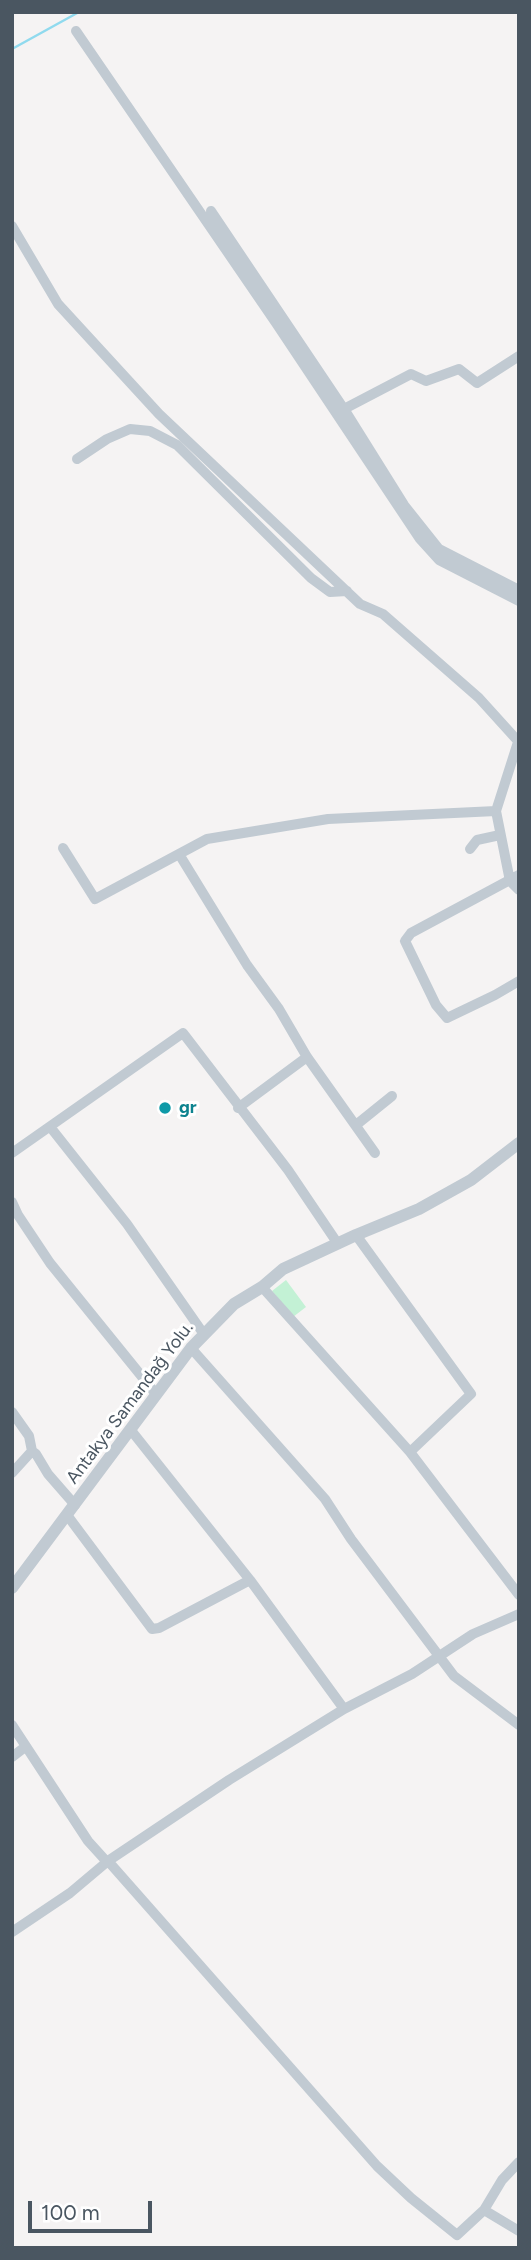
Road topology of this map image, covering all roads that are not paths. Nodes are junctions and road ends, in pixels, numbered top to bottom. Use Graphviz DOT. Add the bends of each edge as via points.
graph roads {
  1 [pos="76,32"];
  2 [pos="211,211"];
  3 [pos="12,226"];
  4 [pos="519,356"];
  5 [pos="344,409"];
  6 [pos="77,459"];
  7 [pos="519,590"];
  8 [pos="347,591"];
  9 [pos="519,601"];
  10 [pos="518,739"];
  11 [pos="496,811"];
  12 [pos="500,835"];
  13 [pos="63,848"];
  14 [pos="470,849"];
  15 [pos="179,854"];
  16 [pos="514,878"];
  17 [pos="519,891"];
  18 [pos="519,981"];
  19 [pos="307,1057"];
  20 [pos="392,1096"];
  21 [pos="238,1108"];
  22 [pos="356,1125"];
  23 [pos="51,1128"];
  24 [pos="519,1143"];
  25 [pos="12,1153"];
  26 [pos="375,1153"];
  27 [pos="12,1202"];
  28 [pos="356,1235"];
  29 [pos="338,1244"];
  30 [pos="262,1287"];
  31 [pos="203,1334"];
  32 [pos="191,1348"];
  33 [pos="156,1394"];
  34 [pos="12,1412"];
  35 [pos="130,1429"];
  36 [pos="32,1451"];
  37 [pos="410,1452"];
  38 [pos="12,1473"];
  39 [pos="71,1510"];
  40 [pos="250,1580"];
  41 [pos="12,1588"];
  42 [pos="519,1595"];
  43 [pos="519,1614"];
  44 [pos="440,1657"];
  45 [pos="344,1709"];
  46 [pos="12,1725"];
  47 [pos="519,1725"];
  48 [pos="25,1747"];
  49 [pos="12,1757"];
  50 [pos="108,1862"];
  51 [pos="12,1931"];
  52 [pos="519,2162"];
  53 [pos="484,2210"];
  54 [pos="519,2231"];
  1 -- 9 [label="street" via="420,539 439,560"];
  2 -- 5 [label="street"];
  3 -- 8 [label="street" via="58,304 159,414"];
  4 -- 5 [label="street" via="477,383 459,369 426,381 411,374"];
  5 -- 7 [label="street" via="404,505 439,549"];
  6 -- 8 [label="street" via="130,429 150,431 177,445 311,578 330,592"];
  8 -- 10 [label="street" via="360,604 383,614 479,698"];
  10 -- 11 [label="street"];
  11 -- 12 [label="street"];
  11 -- 15 [label="street" via="328,819 206,839"];
  12 -- 14 [label="street" via="477,840"];
  12 -- 16 [label="street"];
  13 -- 15 [label="street" via="95,899"];
  15 -- 19 [label="street"];
  16 -- 17 [label="street"];
  16 -- 18 [label="street" via="411,933 405,941 447,1018"];
  19 -- 21 [label="street"];
  19 -- 22 [label="street"];
  20 -- 22 [label="street"];
  21 -- 23 [label="street" via="183,1033"];
  21 -- 29 [label="street" via="288,1170"];
  22 -- 26 [label="street"];
  23 -- 25 [label="street"];
  23 -- 31 [label="street" via="127,1224"];
  24 -- 28 [label="street, Antakya Samandağ Yolu." via="471,1180 419,1209"];
  27 -- 33 [label="street" via="50,1263"];
  28 -- 29 [label="street, Antakya Samandağ Yolu."];
  28 -- 37 [label="street" via="471,1394"];
  29 -- 30 [label="street, Antakya Samandağ Yolu." via="283,1269"];
  30 -- 31 [label="street, Antakya Samandağ Yolu." via="234,1304"];
  30 -- 37 [label="street"];
  31 -- 32 [label="street, Antakya Samandağ Yolu."];
  32 -- 33 [label="street, Antakya Samandağ Yolu."];
  32 -- 44 [label="street" via="325,1499"];
  33 -- 35 [label="street, Antakya Samandağ Yolu."];
  34 -- 36 [label="street" via="29,1436"];
  35 -- 39 [label="street, Antakya Samandağ Yolu."];
  35 -- 40 [label="street"];
  36 -- 38 [label="street"];
  36 -- 39 [label="street"];
  37 -- 42 [label="street"];
  39 -- 40 [label="street" via="152,1629"];
  39 -- 41 [label="street, Antakya Samandağ Yolu."];
  40 -- 45 [label="street"];
  43 -- 44 [label="street" via="473,1634"];
  44 -- 45 [label="street"];
  44 -- 47 [label="street" via="454,1676"];
  45 -- 50 [label="street"];
  46 -- 48 [label="street"];
  48 -- 49 [label="street"];
  48 -- 50 [label="street" via="88,1841"];
  50 -- 51 [label="street"];
  50 -- 53 [label="street" via="377,2166 411,2198 457,2235"];
  52 -- 53 [label="street"];
  53 -- 54 [label="street"];
}
